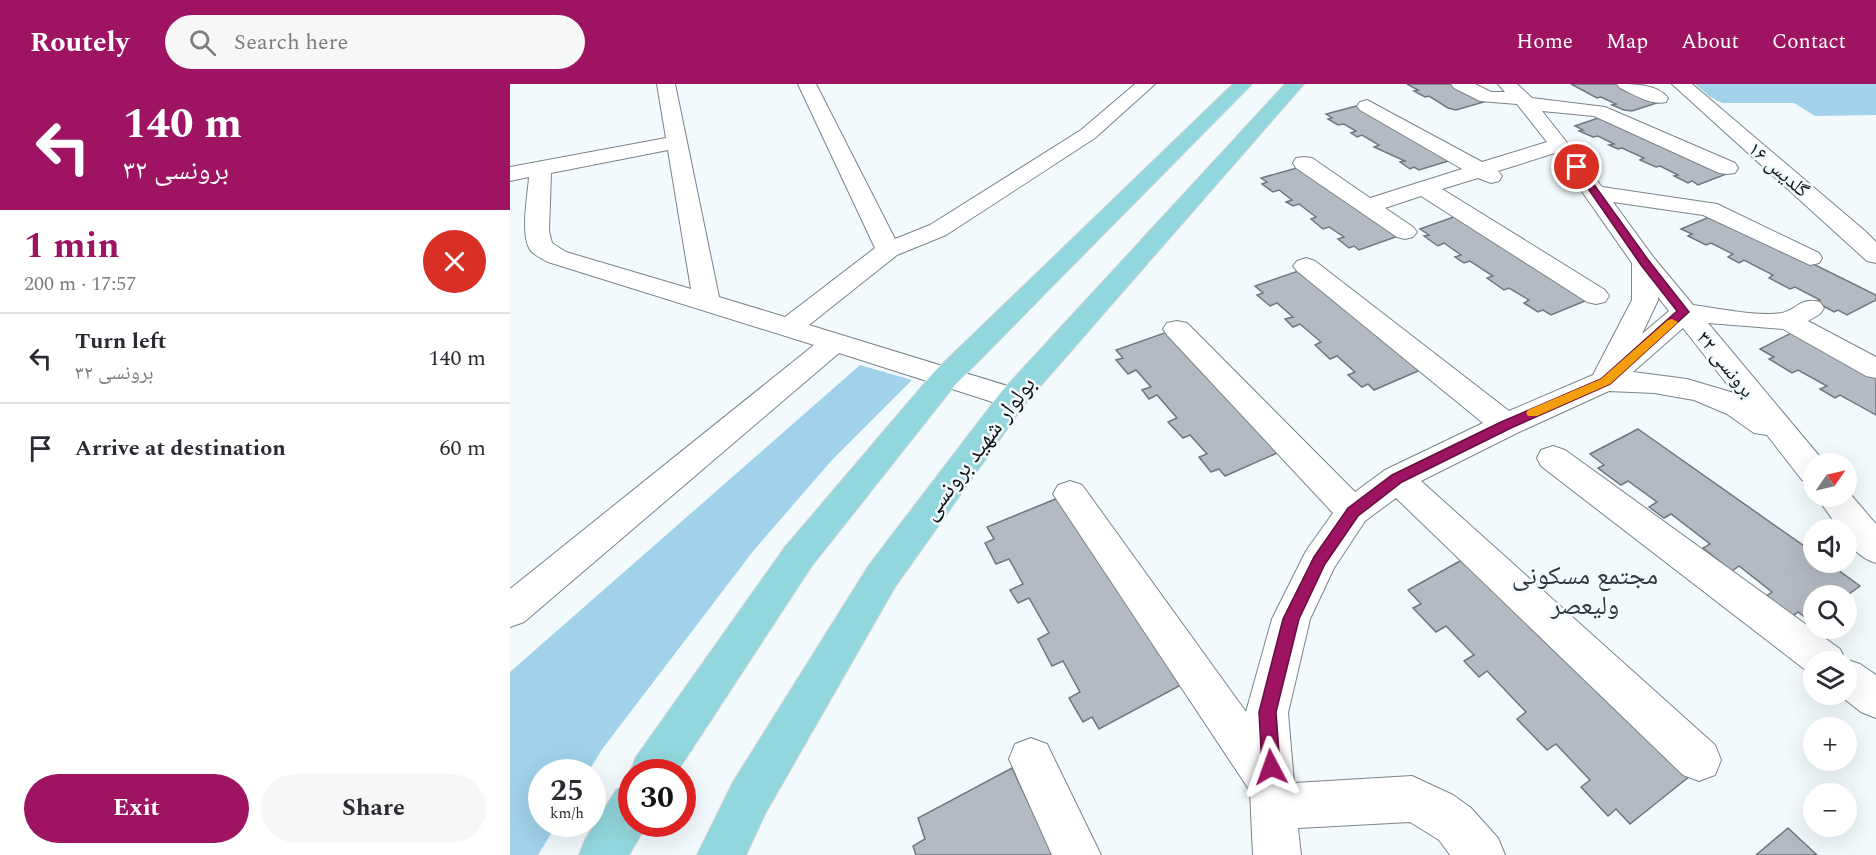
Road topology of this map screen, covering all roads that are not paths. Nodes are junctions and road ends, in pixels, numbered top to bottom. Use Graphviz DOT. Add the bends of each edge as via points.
graph roads {
  1 [pos="666,84"];
  2 [pos="807,84"];
  3 [pos="1144,84"];
  4 [pos="1244,84"];
  5 [pos="1295,84"];
  6 [pos="1460,84"];
  7 [pos="1626,84"];
  8 [pos="1681,84"];
  9 [pos="1518,95"];
  10 [pos="1659,98"];
  11 [pos="1367,106"];
  12 [pos="677,142"];
  13 [pos="1563,150"];
  14 [pos="1304,164"];
  15 [pos="540,168"];
  16 [pos="1727,168"];
  17 [pos="1487,173"];
  18 [pos="510,174"];
  19 [pos="1431,193"];
  20 [pos="1597,193"];
  21 [pos="1374,211"];
  22 [pos="1405,232"];
  23 [pos="1866,240"];
  24 [pos="888,250"];
  25 [pos="1876,256"];
  26 [pos="1810,258"];
  27 [pos="1645,263"];
  28 [pos="1306,266"];
  29 [pos="1596,296"];
  30 [pos="707,302"];
  31 [pos="1684,312"];
  32 [pos="788,328"];
  33 [pos="1177,329"];
  34 [pos="834,343"];
  35 [pos="1876,369"];
  36 [pos="945,378"];
  37 [pos="1605,381"];
  38 [pos="1012,398"];
  39 [pos="1506,425"];
  40 [pos="1787,439"];
  41 [pos="1553,458"];
  42 [pos="1803,459"];
  43 [pos="1397,479"];
  44 [pos="1070,494"];
  45 [pos="1857,504"];
  46 [pos="1842,507"];
  47 [pos="1876,508"];
  48 [pos="1353,512"];
  49 [pos="1876,549"];
  50 [pos="510,611"];
  51 [pos="1811,651"];
  52 [pos="1857,685"];
  53 [pos="1876,699"];
  54 [pos="661,759"];
  55 [pos="1030,759"];
  56 [pos="1699,760"];
  57 [pos="1273,796"];
  58 [pos="618,830"];
  59 [pos="603,855"];
  60 [pos="721,855"];
  61 [pos="1077,855"];
  62 [pos="1276,855"];
  63 [pos="1480,855"];
  1 -- 12 [label="street"];
  2 -- 24 [label="street"];
  3 -- 24 [label="street" via="1078,140 938,230"];
  4 -- 36 [label="main road"];
  5 -- 38 [label="main road, بولوار شهید برونسی"];
  6 -- 9 [label="street" via="1487,97"];
  7 -- 10 [label="street"];
  8 -- 23 [label="street, گلدیس ۱۶"];
  9 -- 13 [label="street, برونسی ۳۲"];
  9 -- 16 [label="street" via="1598,111"];
  11 -- 17 [label="street"];
  12 -- 15 [label="street"];
  12 -- 30 [label="street"];
  13 -- 17 [label="street"];
  13 -- 20 [label="street, برونسی ۳۲"];
  14 -- 21 [label="street"];
  15 -- 18 [label="street"];
  15 -- 30 [label="street" via="537,231 541,247 557,256"];
  17 -- 19 [label="street"];
  19 -- 21 [label="street"];
  19 -- 29 [label="street"];
  20 -- 26 [label="street" via="1709,209"];
  20 -- 27 [label="street, برونسی ۳۲"];
  21 -- 22 [label="street"];
  23 -- 25 [label="street, گلدیس ۱۶"];
  24 -- 32 [label="street"];
  27 -- 31 [label="street, برونسی ۳۲"];
  27 -- 37 [label="street" via="1645,300"];
  28 -- 39 [label="street"];
  30 -- 32 [label="street"];
  31 -- 35 [label="street" via="1763,321 1799,315"];
  31 -- 37 [label="street"];
  31 -- 40 [label="street, برونسی ۳۲"];
  32 -- 34 [label="street"];
  33 -- 48 [label="street"];
  34 -- 36 [label="street"];
  34 -- 50 [label="street"];
  36 -- 38 [label="street"];
  36 -- 54 [label="main road" via="798,557"];
  37 -- 39 [label="street"];
  37 -- 40 [label="street" via="1690,389 1733,404"];
  38 -- 60 [label="main road, بولوار شهید برونسی" via="882,576 749,798"];
  39 -- 43 [label="street"];
  40 -- 42 [label="street, برونسی ۳۲"];
  41 -- 51 [label="street"];
  43 -- 48 [label="street"];
  43 -- 56 [label="street"];
  44 -- 57 [label="street"];
  45 -- 47 [label="street"];
  46 -- 49 [label="street"];
  48 -- 57 [label="street" via="1319,561 1291,619 1268,712"];
  52 -- 53 [label="street"];
  55 -- 61 [label="street"];
  57 -- 62 [label="street"];
  57 -- 63 [label="street" via="1412,799 1455,824"];
  58 -- 59 [label="main road"];
}
